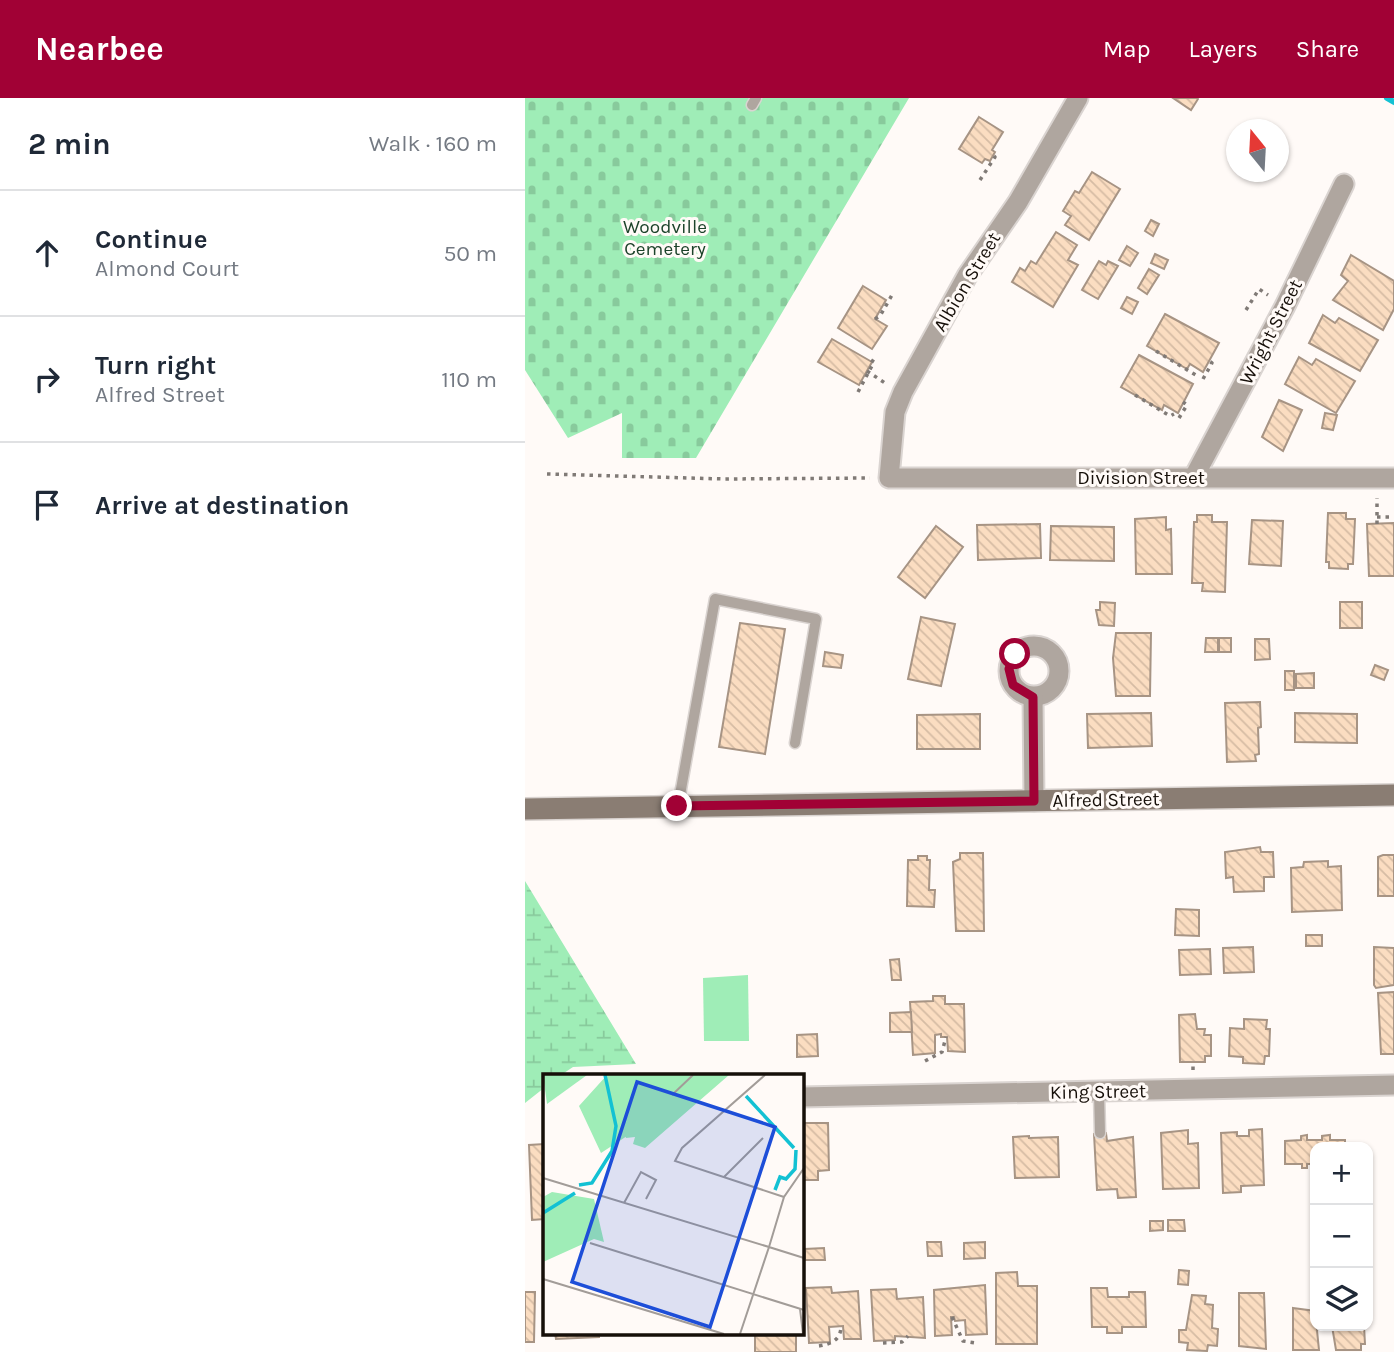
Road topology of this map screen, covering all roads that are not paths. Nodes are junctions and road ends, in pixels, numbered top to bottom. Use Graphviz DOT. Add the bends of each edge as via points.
graph roads {
  1 [pos="1079,98"];
  2 [pos="1344,184"];
  3 [pos="1194,477"];
  4 [pos="889,478"];
  5 [pos="1385,478"];
  6 [pos="1033,697"];
  7 [pos="795,743"];
  8 [pos="1394,795"];
  9 [pos="1034,801"];
  10 [pos="677,806"];
  11 [pos="525,809"];
  12 [pos="1394,1085"];
  13 [pos="1099,1092"];
  14 [pos="803,1097"];
  15 [pos="1100,1133"];
  1 -- 4 [label="street, Albion Street" via="1018,202 967,276 903,392 895,412"];
  2 -- 3 [label="street, Wright Street"];
  3 -- 4 [label="street, Division Street"];
  3 -- 5 [label="street, Division Street"];
  6 -- 9 [label="street"];
  7 -- 10 [label="lane" via="815,619 715,599"];
  8 -- 9 [label="main road, Alfred Street"];
  9 -- 10 [label="main road, Alfred Street"];
  10 -- 11 [label="main road, Alfred Street"];
  12 -- 13 [label="street, King Street"];
  13 -- 14 [label="street, King Street"];
  13 -- 15 [label="lane"];
}
